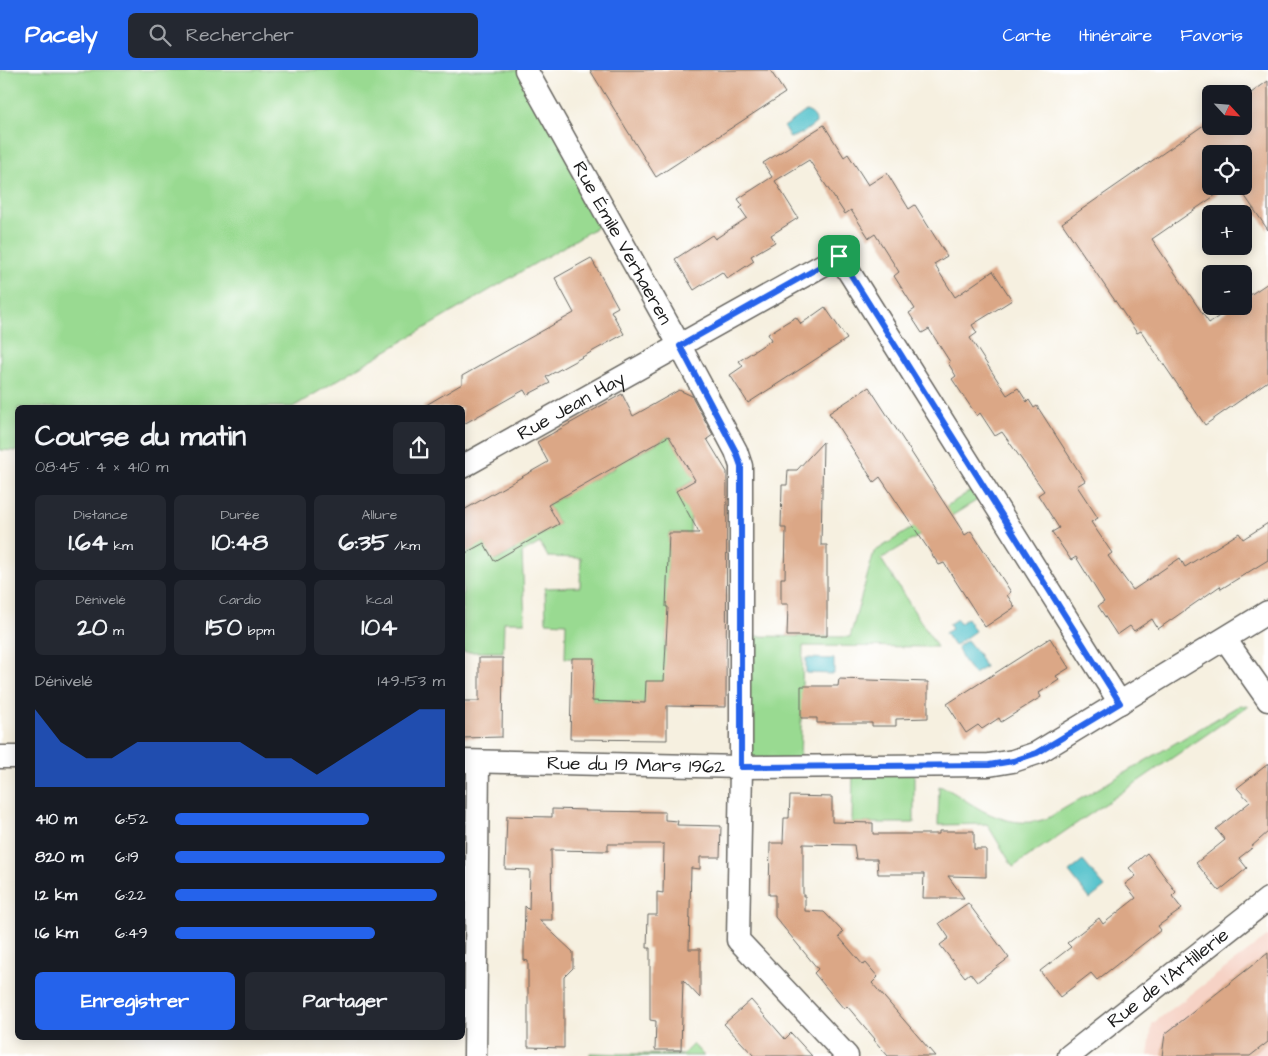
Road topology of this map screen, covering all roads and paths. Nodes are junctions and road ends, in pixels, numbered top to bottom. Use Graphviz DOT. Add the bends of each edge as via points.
graph roads {
  1 [pos="526,70"];
  2 [pos="680,346"];
  3 [pos="465,465"];
  4 [pos="1268,612"];
  5 [pos="1225,638"];
  6 [pos="1268,700"];
  7 [pos="1120,703"];
  8 [pos="0,756"];
  9 [pos="15,757"];
  10 [pos="470,761"];
  11 [pos="741,767"];
  12 [pos="1268,899"];
  13 [pos="469,992"];
  14 [pos="475,1056"];
  15 [pos="847,1056"];
  16 [pos="1069,1056"];
  1 -- 2 [label="street, Rue Émile Verhaeren"];
  2 -- 3 [label="street, Rue Jean Hay"];
  2 -- 7 [label="street, Rue Jean Hay" via="839,256"];
  2 -- 11 [label="street, Rue Émile Verhaeren" via="741,466"];
  4 -- 5 [label="street, Rue du 19 Mars 1962"];
  5 -- 6 [label="street"];
  5 -- 7 [label="street, Rue du 19 Mars 1962"];
  7 -- 11 [label="street, Rue du 19 Mars 1962" via="1037,753 1013,761 989,765"];
  8 -- 9 [label="street"];
  10 -- 11 [label="street, Rue du 19 Mars 1962"];
  10 -- 13 [label="street"];
  11 -- 15 [label="street, Rue Émile Verhaeren" via="738,940"];
  12 -- 16 [label="street, Rue de l'Artillerie"];
  13 -- 14 [label="street"];
}
